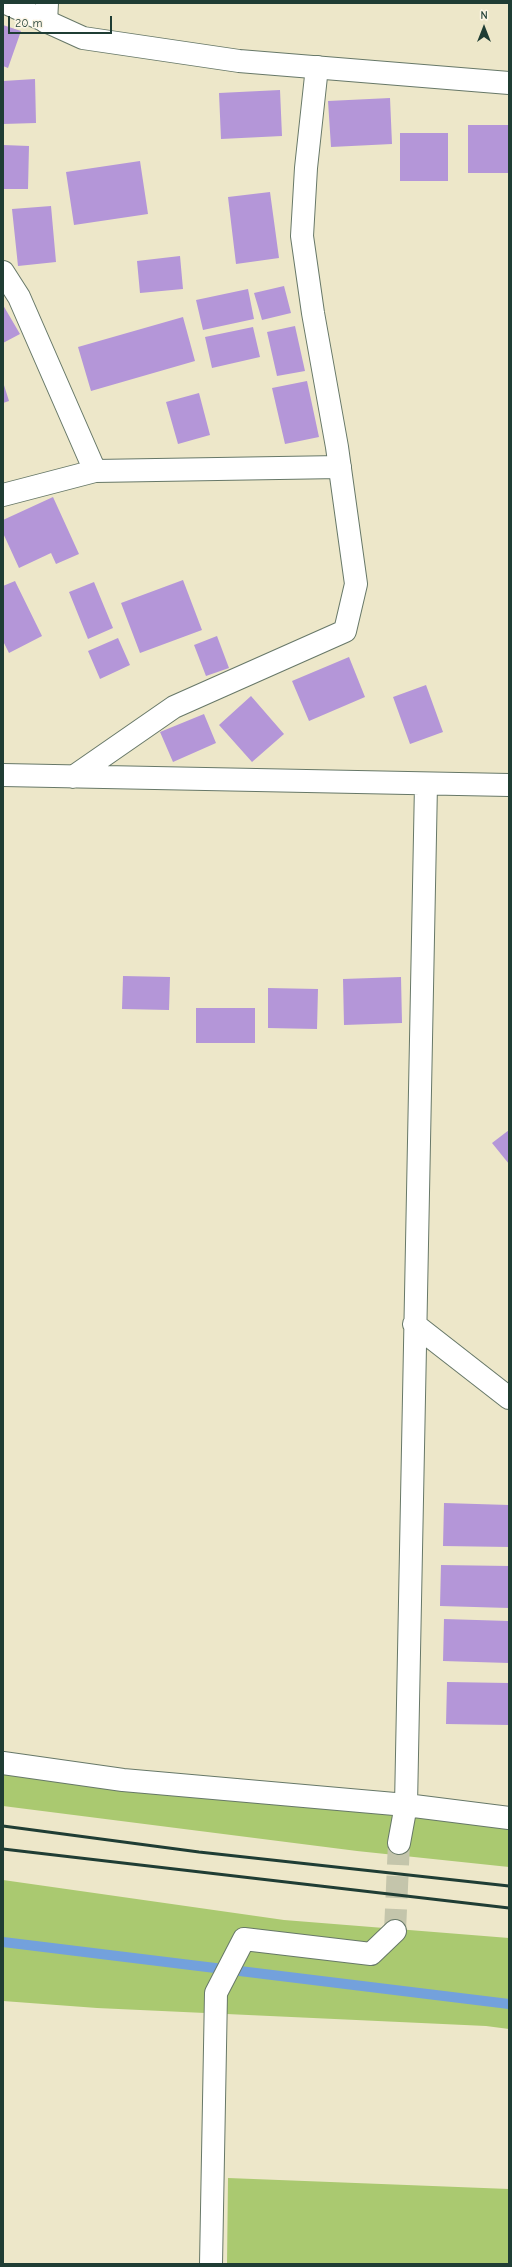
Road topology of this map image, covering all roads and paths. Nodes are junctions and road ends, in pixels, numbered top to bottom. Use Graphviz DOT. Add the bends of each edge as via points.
graph roads {
  1 [pos="6,3"];
  2 [pos="47,12"];
  3 [pos="317,67"];
  4 [pos="509,83"];
  5 [pos="3,272"];
  6 [pos="340,467"];
  7 [pos="95,471"];
  8 [pos="3,495"];
  9 [pos="3,775"];
  10 [pos="73,777"];
  11 [pos="426,784"];
  12 [pos="509,785"];
  13 [pos="414,1324"];
  14 [pos="509,1398"];
  15 [pos="3,1763"];
  16 [pos="406,1804"];
  17 [pos="509,1818"];
  18 [pos="399,1843"];
  19 [pos="394,1931"];
  20 [pos="211,2264"];
  1 -- 2 [label="street"];
  2 -- 3 [label="street" via="84,38 239,61"];
  3 -- 4 [label="street"];
  3 -- 6 [label="street" via="306,168 302,236"];
  5 -- 7 [label="street" via="19,297"];
  6 -- 7 [label="street"];
  6 -- 10 [label="street" via="356,584 344,631 174,707"];
  7 -- 8 [label="street"];
  9 -- 10 [label="street"];
  10 -- 11 [label="street"];
  11 -- 12 [label="street"];
  11 -- 13 [label="street"];
  13 -- 14 [label="street"];
  13 -- 16 [label="street"];
  15 -- 16 [label="street" via="123,1780"];
  16 -- 17 [label="street"];
  16 -- 18 [label="street"];
  19 -- 20 [label="street" via="371,1954 244,1939 216,1993"];
}
